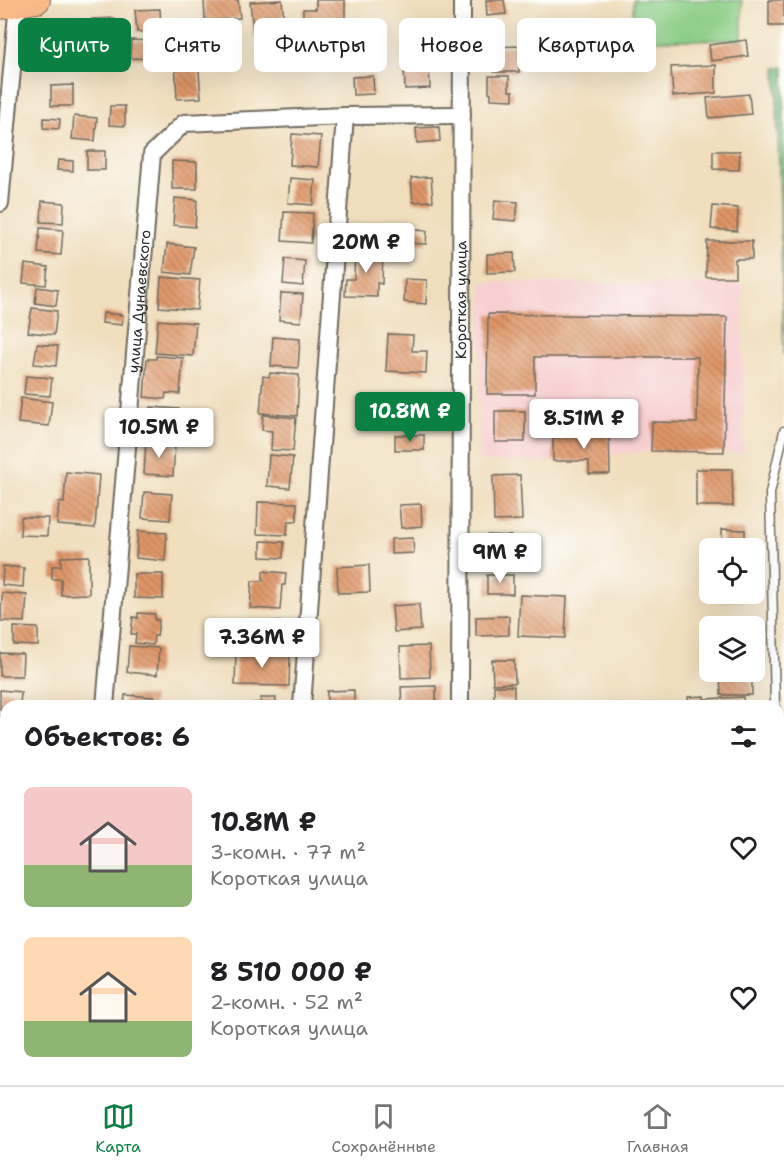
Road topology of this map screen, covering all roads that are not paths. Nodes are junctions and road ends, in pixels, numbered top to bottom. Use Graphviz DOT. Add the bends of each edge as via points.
graph roads {
  1 [pos="462,0"];
  2 [pos="18,3"];
  3 [pos="462,114"];
  4 [pos="345,116"];
  5 [pos="0,203"];
  6 [pos="784,431"];
  7 [pos="106,700"];
  8 [pos="302,700"];
  9 [pos="460,700"];
  10 [pos="775,700"];
  1 -- 3 [label="street, Короткая улица"];
  2 -- 5 [label="street"];
  3 -- 4 [label="street"];
  3 -- 9 [label="street, Короткая улица"];
  4 -- 7 [label="street, улица Дунаевского" via="184,123 152,154"];
  4 -- 8 [label="street"];
  6 -- 10 [label="lane" via="770,493"];
}
